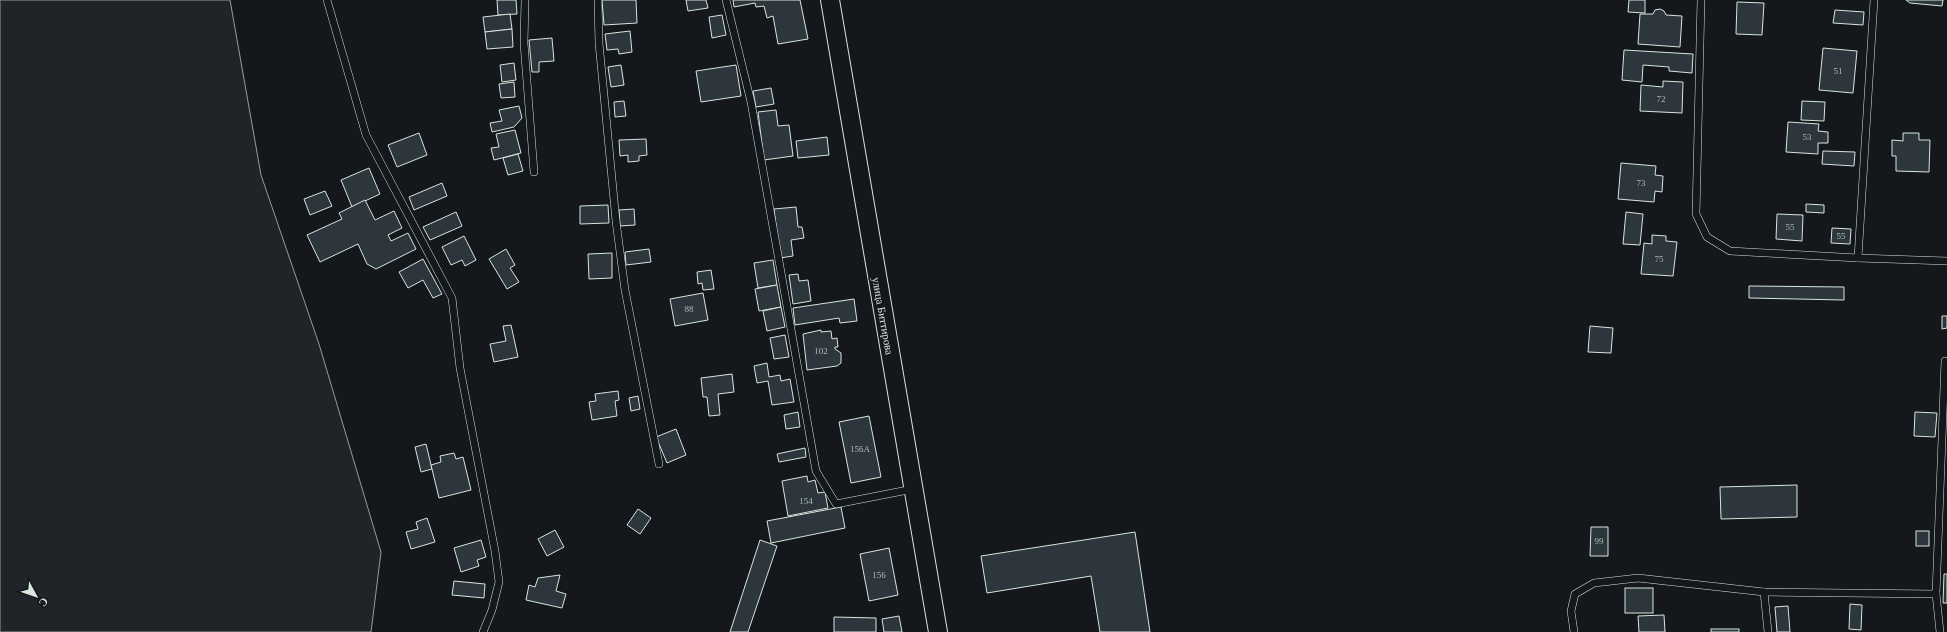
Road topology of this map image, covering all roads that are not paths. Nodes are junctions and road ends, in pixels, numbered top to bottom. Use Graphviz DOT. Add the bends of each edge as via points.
graph roads {
  1 [pos="327,0"];
  2 [pos="525,0"];
  3 [pos="598,0"];
  4 [pos="726,0"];
  5 [pos="830,0"];
  6 [pos="1701,0"];
  7 [pos="1874,0"];
  8 [pos="534,172"];
  9 [pos="1858,258"];
  10 [pos="1947,261"];
  11 [pos="1946,361"];
  12 [pos="659,464"];
  13 [pos="913,489"];
  14 [pos="1764,592"];
  15 [pos="1936,594"];
  16 [pos="482,632"];
  17 [pos="938,632"];
  18 [pos="1574,632"];
  19 [pos="1768,632"];
  20 [pos="1940,632"];
  1 -- 16 [label="lane" via="366,135 452,298 460,368 495,551 498,582 492,610"];
  2 -- 8 [label="lane" via="524,43"];
  3 -- 12 [label="lane" via="599,43 625,290"];
  4 -- 13 [label="lane" via="751,102 816,471 836,504"];
  5 -- 13 [label="street, улица Биттирова"];
  6 -- 9 [label="lane" via="1696,214 1707,237 1730,252"];
  7 -- 9 [label="lane"];
  9 -- 10 [label="lane"];
  11 -- 15 [label="lane"];
  13 -- 17 [label="street, улица Биттирова"];
  14 -- 15 [label="lane"];
  14 -- 18 [label="lane" via="1638,578 1594,583 1575,594 1571,611"];
  14 -- 19 [label="lane"];
  15 -- 20 [label="lane"];
}
